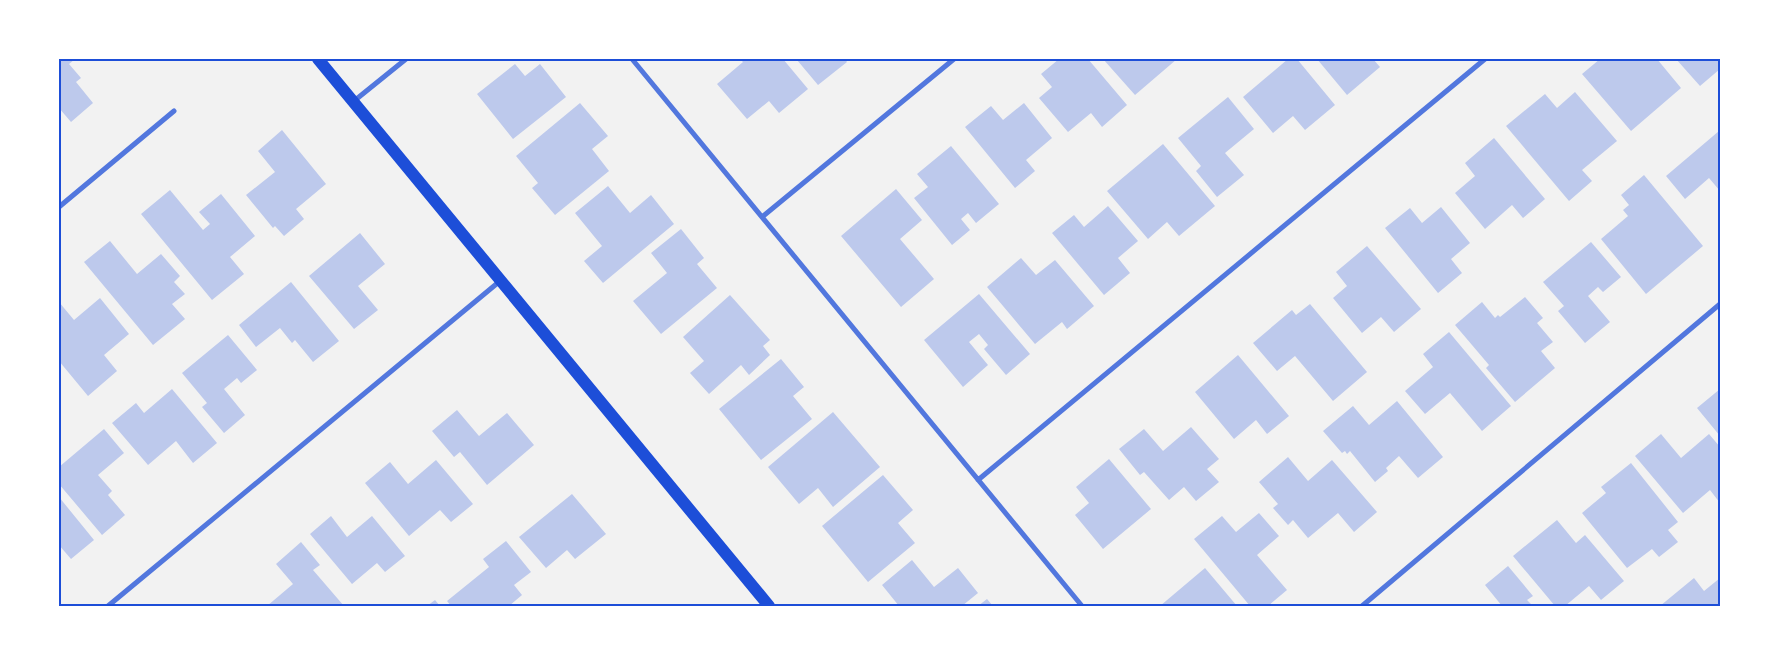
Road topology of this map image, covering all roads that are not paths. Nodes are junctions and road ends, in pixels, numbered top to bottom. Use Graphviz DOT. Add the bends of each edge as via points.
graph roads {
  1 [pos="318,59"];
  2 [pos="406,59"];
  3 [pos="632,59"];
  4 [pos="954,59"];
  5 [pos="1485,59"];
  6 [pos="354,102"];
  7 [pos="174,111"];
  8 [pos="59,207"];
  9 [pos="762,217"];
  10 [pos="501,280"];
  11 [pos="1720,304"];
  12 [pos="978,480"];
  13 [pos="108,606"];
  14 [pos="769,606"];
  15 [pos="1082,606"];
  16 [pos="1362,606"];
  1 -- 6 [label="main road"];
  2 -- 6 [label="street"];
  3 -- 9 [label="street"];
  4 -- 9 [label="street"];
  5 -- 12 [label="street"];
  6 -- 10 [label="main road"];
  7 -- 8 [label="street"];
  9 -- 12 [label="street"];
  10 -- 13 [label="street"];
  10 -- 14 [label="main road"];
  11 -- 16 [label="street"];
  12 -- 15 [label="street"];
}
